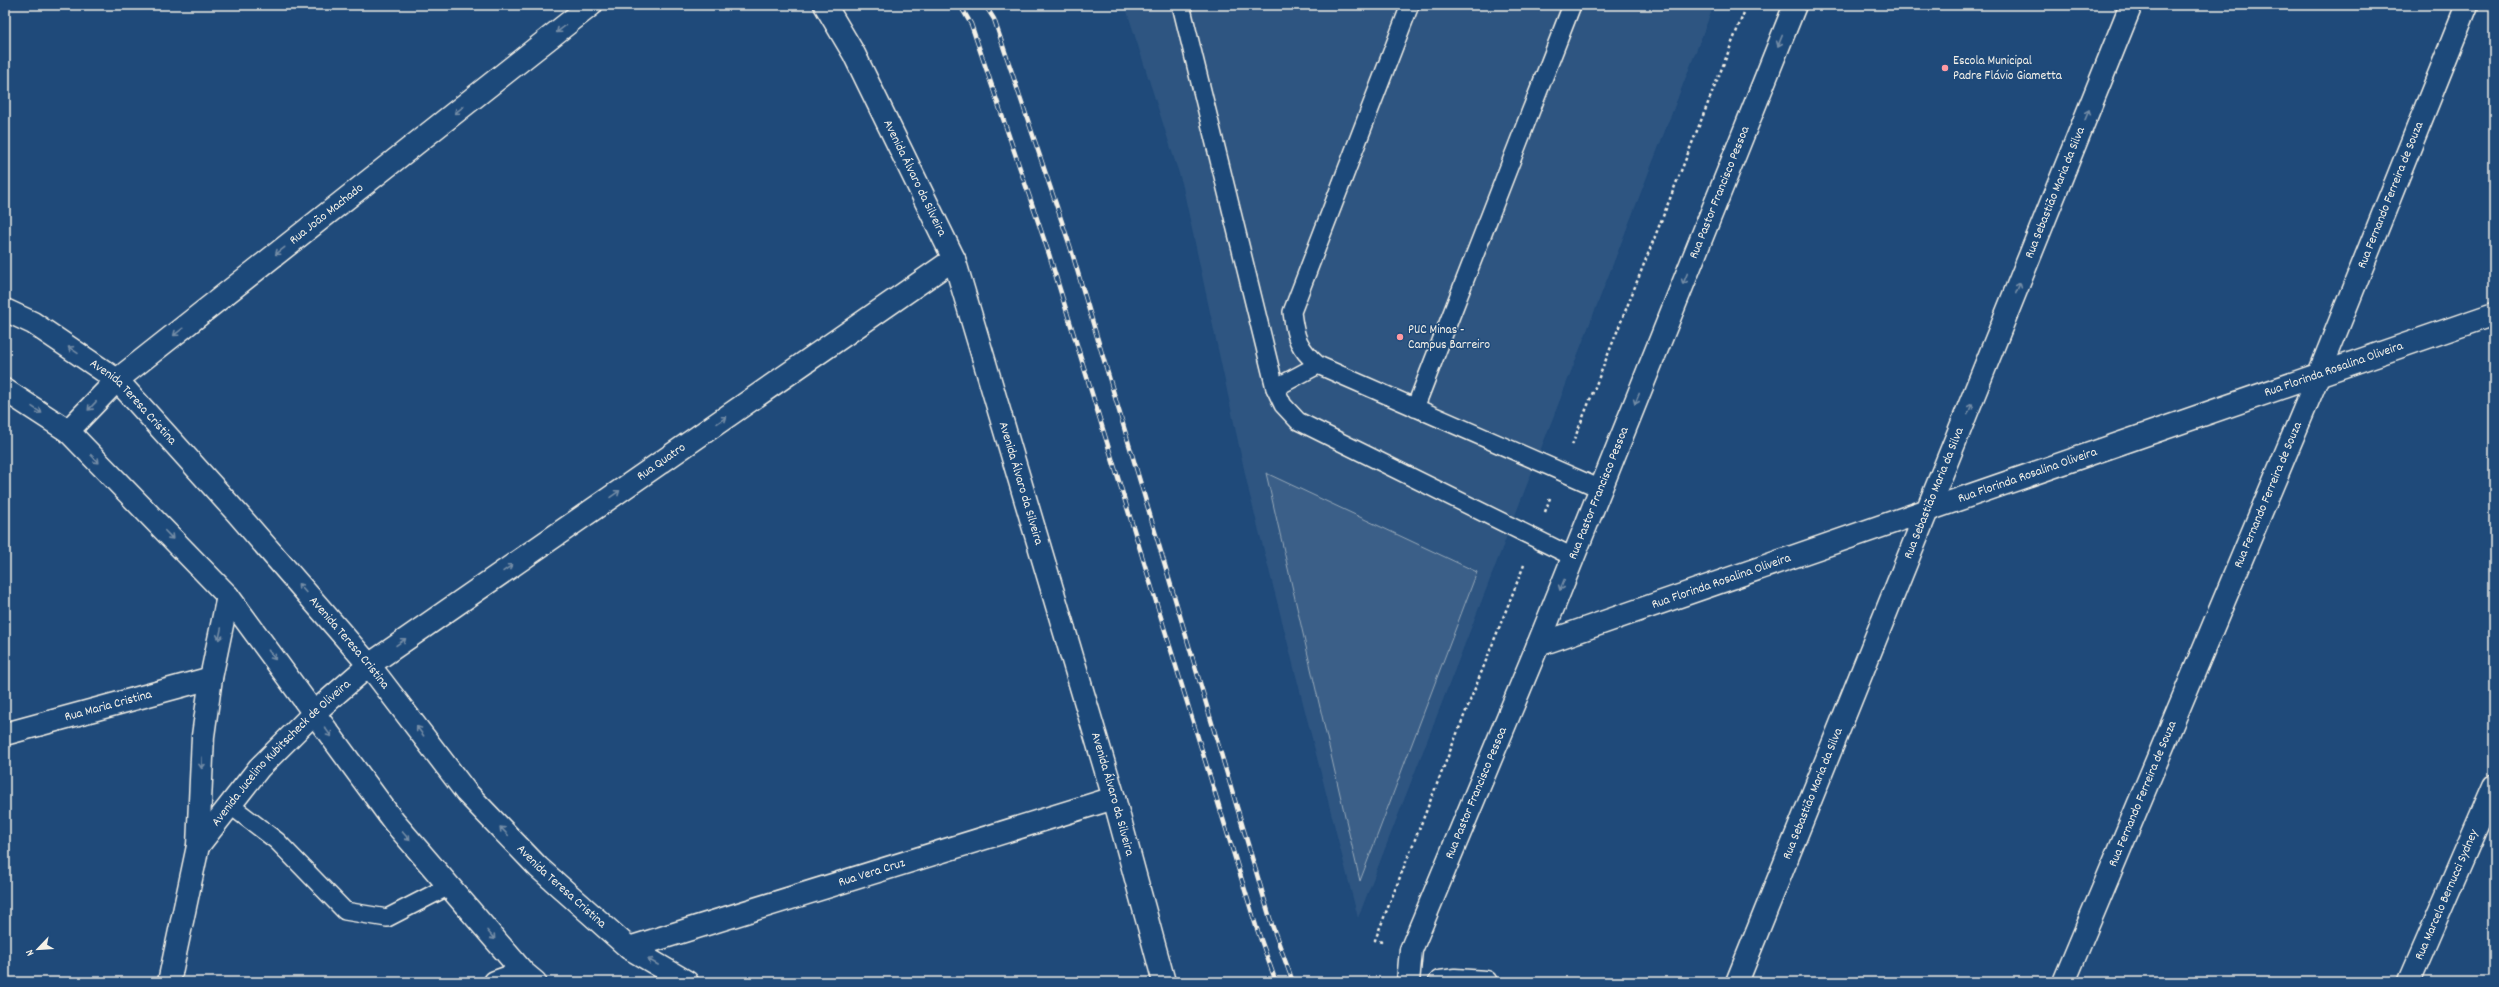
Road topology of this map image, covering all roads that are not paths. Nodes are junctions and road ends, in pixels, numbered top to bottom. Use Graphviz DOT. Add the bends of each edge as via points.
graph roads {
  1 [pos="591,5"];
  2 [pos="825,5"];
  3 [pos="1181,5"];
  4 [pos="1410,5"];
  5 [pos="1572,5"];
  6 [pos="1795,5"];
  7 [pos="2131,5"];
  8 [pos="2467,5"];
  9 [pos="954,259"];
  10 [pos="5,310"];
  11 [pos="2494,314"];
  12 [pos="1318,365"];
  13 [pos="2319,374"];
  14 [pos="117,380"];
  15 [pos="1275,388"];
  16 [pos="5,390"];
  17 [pos="1415,408"];
  18 [pos="68,431"];
  19 [pos="1601,489"];
  20 [pos="1929,510"];
  21 [pos="1573,557"];
  22 [pos="228,596"];
  23 [pos="1538,645"];
  24 [pos="369,665"];
  25 [pos="211,678"];
  26 [pos="314,713"];
  27 [pos="5,734"];
  28 [pos="2494,786"];
  29 [pos="1114,798"];
  30 [pos="230,805"];
  31 [pos="198,846"];
  32 [pos="449,886"];
  33 [pos="628,948"];
  34 [pos="529,977"];
  35 [pos="168,982"];
  36 [pos="495,982"];
  37 [pos="687,982"];
  38 [pos="1164,982"];
  39 [pos="1408,982"];
  40 [pos="1440,982"];
  41 [pos="1486,982"];
  42 [pos="1737,982"];
  43 [pos="2064,982"];
  44 [pos="2409,982"];
  1 -- 14 [label="street, Rua João Machado, one-way"];
  2 -- 9 [label="street, Avenida Álvaro da Silveira" via="854,54"];
  3 -- 15 [label="lane"];
  4 -- 12 [label="lane" via="1292,312 1294,334 1304,353"];
  5 -- 17 [label="lane"];
  6 -- 19 [label="street, Rua Pastor Francisco Pessoa, one-way"];
  20 -- 7 [label="street, Rua Sebastião Maria da Silva, one-way"];
  8 -- 13 [label="street, Rua Fernando Ferreira de Souza"];
  24 -- 9 [label="street, Rua Quatro, one-way"];
  9 -- 29 [label="street, Avenida Álvaro da Silveira"];
  14 -- 10 [label="street, Avenida Teresa Cristina, one-way" via="33,323"];
  11 -- 13 [label="street, Rua Florinda Rosalina Oliveira"];
  12 -- 15 [label="lane"];
  12 -- 17 [label="lane"];
  13 -- 20 [label="street, Rua Florinda Rosalina Oliveira"];
  13 -- 43 [label="street, Rua Fernando Ferreira de Souza"];
  14 -- 18 [label="street, Rua João Machado, one-way"];
  24 -- 14 [label="street, Avenida Teresa Cristina, one-way"];
  15 -- 21 [label="lane" via="1283,405 1298,421"];
  16 -- 18 [label="street, one-way"];
  17 -- 19 [label="lane"];
  18 -- 22 [label="street, one-way"];
  19 -- 21 [label="street, Rua Pastor Francisco Pessoa"];
  20 -- 23 [label="street, Rua Florinda Rosalina Oliveira"];
  20 -- 42 [label="street, Rua Sebastião Maria da Silva"];
  21 -- 23 [label="street, Rua Pastor Francisco Pessoa, one-way"];
  22 -- 25 [label="street, one-way"];
  22 -- 26 [label="street, one-way"];
  23 -- 39 [label="street, Rua Pastor Francisco Pessoa" via="1411,950"];
  24 -- 26 [label="street, Avenida Jucelino Kubitscheck de Oliveira"];
  33 -- 24 [label="street, Avenida Teresa Cristina, one-way" via="538,867 466,792"];
  25 -- 27 [label="street, Rua Maria Cristina"];
  25 -- 31 [label="street, one-way" via="203,736"];
  26 -- 30 [label="street, Avenida Jucelino Kubitscheck de Oliveira" via="259,768"];
  26 -- 32 [label="street, one-way" via="394,822"];
  28 -- 44 [label="street, Rua Marcelo Bernucci Sydney"];
  29 -- 33 [label="street, Rua Vera Cruz"];
  29 -- 38 [label="street, Avenida Álvaro da Silveira"];
  30 -- 31 [label="street, Avenida Jucelino Kubitscheck de Oliveira"];
  30 -- 32 [label="lane" via="277,841 345,911 388,918"];
  31 -- 35 [label="street"];
  32 -- 34 [label="street, one-way"];
  37 -- 33 [label="street, Avenida Teresa Cristina, one-way"];
  34 -- 36 [label="street"];
  40 -- 41 [label="street"];
}
